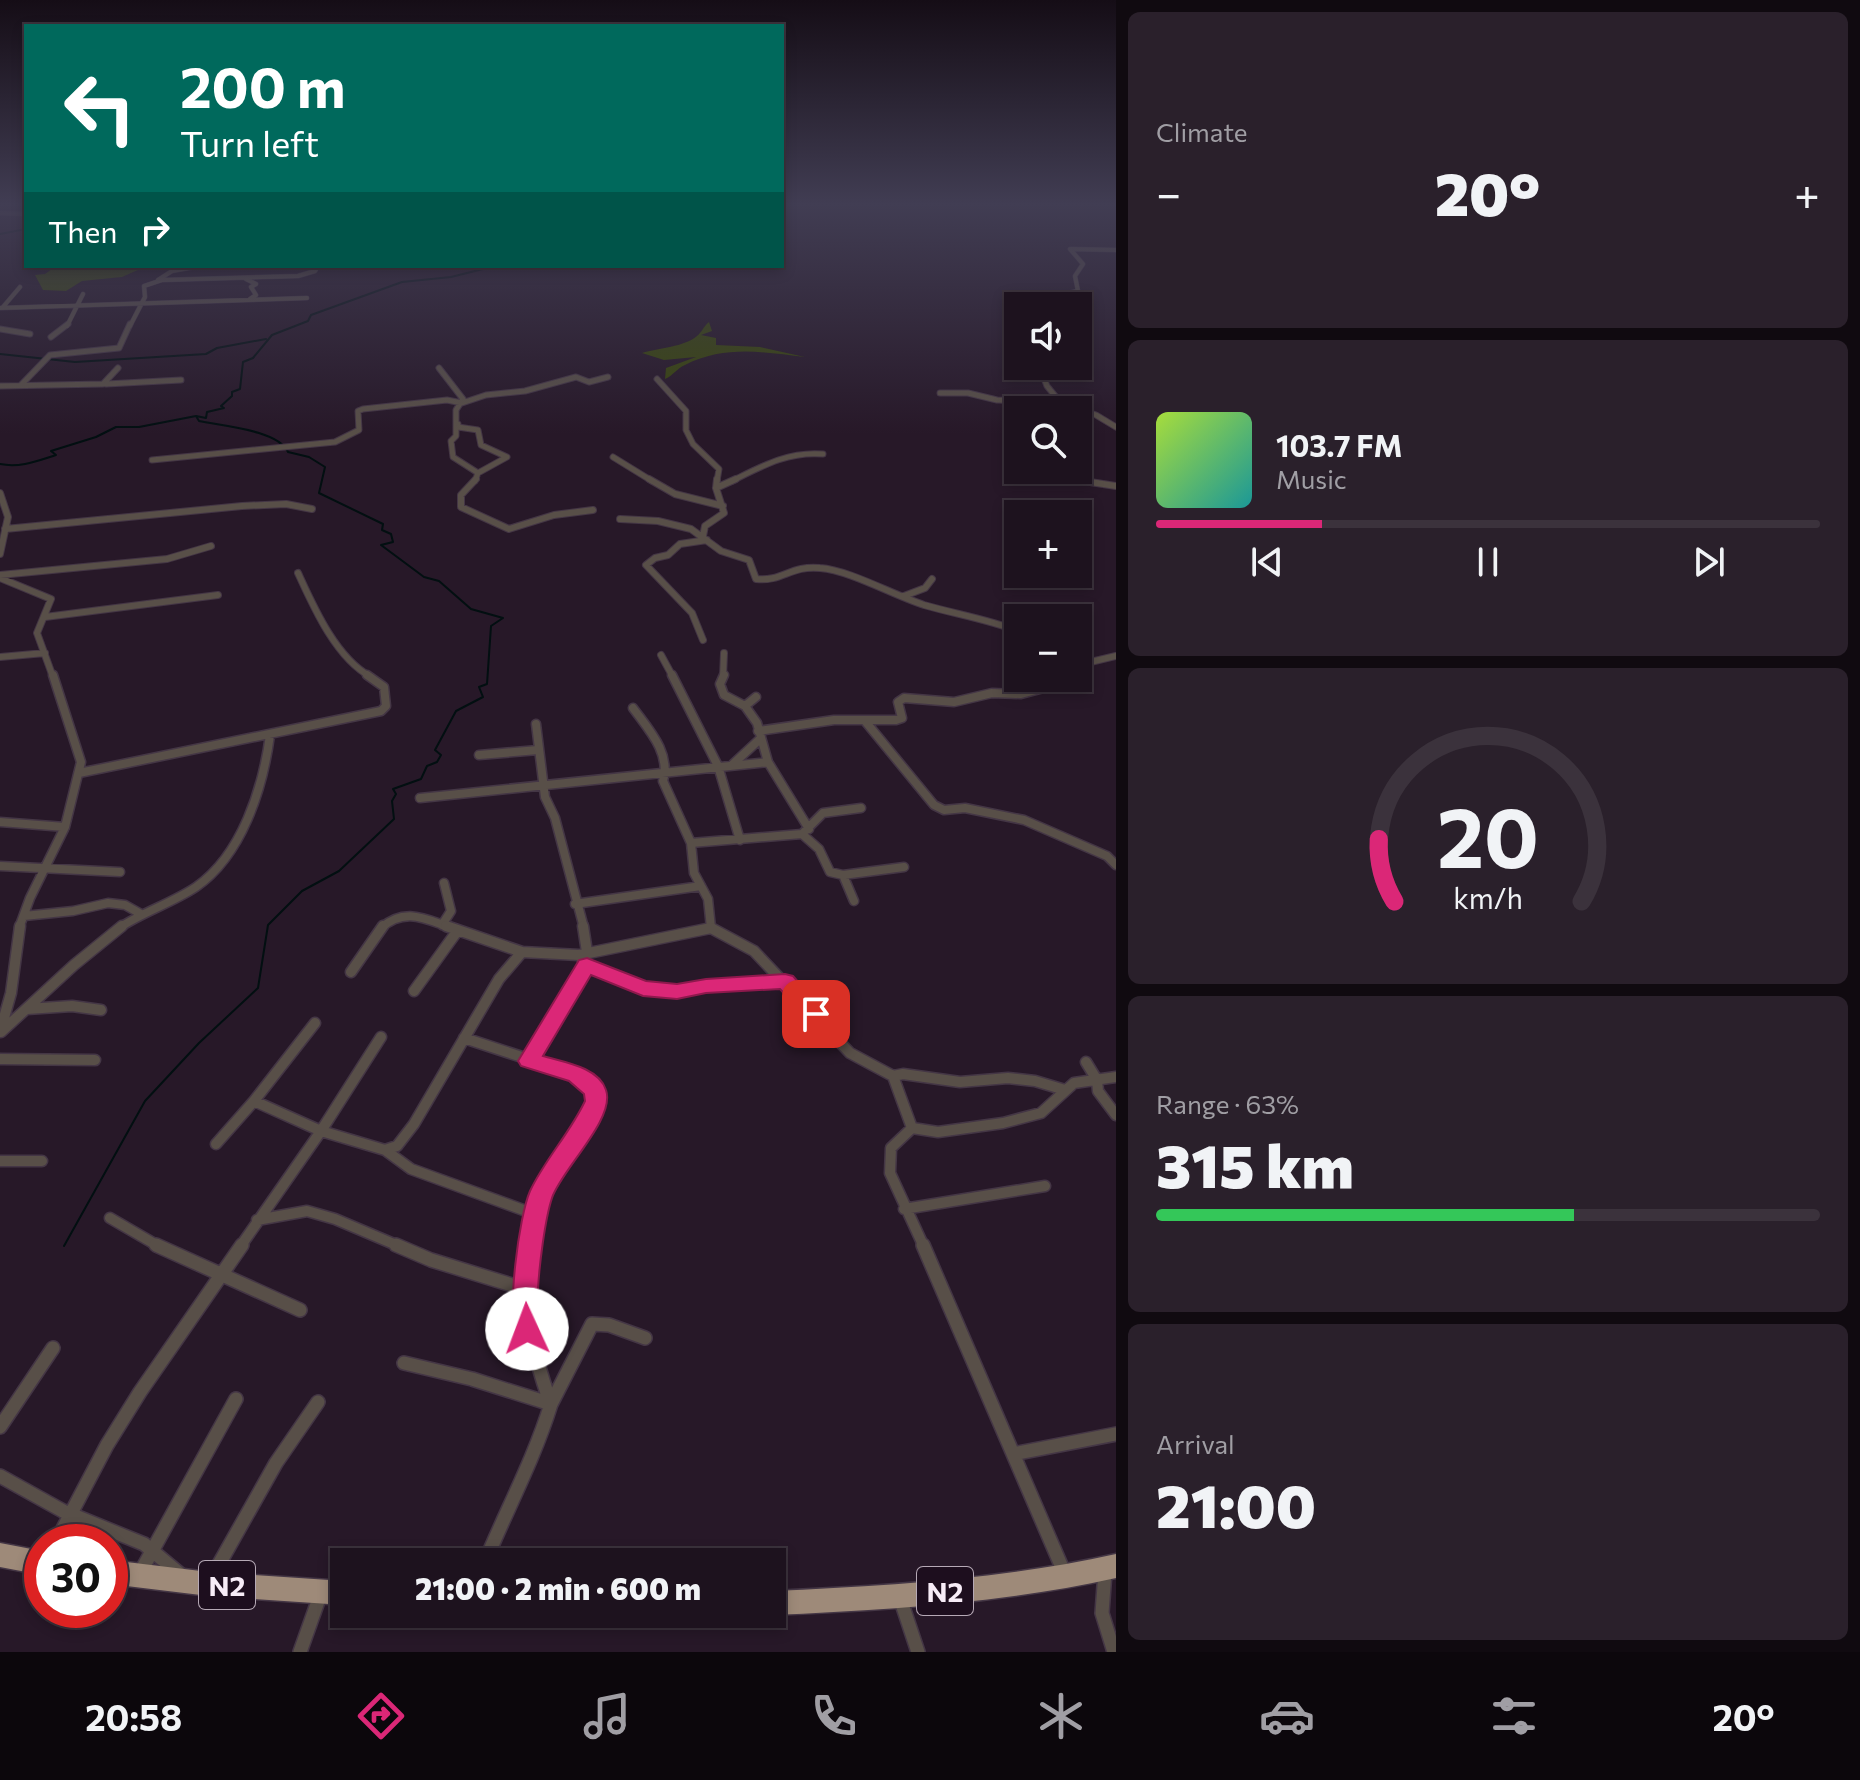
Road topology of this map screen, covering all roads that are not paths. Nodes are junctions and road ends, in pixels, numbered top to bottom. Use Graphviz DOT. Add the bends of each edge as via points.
graph roads {
  1 [pos="162,280"];
  2 [pos="249,280"];
  3 [pos="20,287"];
  4 [pos="83,294"];
  5 [pos="307,298"];
  6 [pos="249,299"];
  7 [pos="140,303"];
  8 [pos="77,305"];
  9 [pos="2,308"];
  10 [pos="0,329"];
  11 [pos="30,334"];
  12 [pos="51,337"];
  13 [pos="118,368"];
  14 [pos="439,368"];
  15 [pos="608,377"];
  16 [pos="657,379"];
  17 [pos="181,380"];
  18 [pos="1043,380"];
  19 [pos="106,384"];
  20 [pos="21,385"];
  21 [pos="0,386"];
  22 [pos="940,393"];
  23 [pos="1055,396"];
  24 [pos="1004,400"];
  25 [pos="462,403"];
  26 [pos="1092,414"];
  27 [pos="458,424"];
  28 [pos="1116,427"];
  29 [pos="823,454"];
  30 [pos="613,457"];
  31 [pos="152,460"];
  32 [pos="478,473"];
  33 [pos="1092,482"];
  34 [pos="1116,486"];
  35 [pos="716,488"];
  36 [pos="0,493"];
  37 [pos="723,506"];
  38 [pos="312,509"];
  39 [pos="593,510"];
  40 [pos="620,519"];
  41 [pos="5,529"];
  42 [pos="705,538"];
  43 [pos="211,546"];
  44 [pos="0,554"];
  45 [pos="298,573"];
  46 [pos="0,576"];
  47 [pos="932,579"];
  48 [pos="218,595"];
  49 [pos="904,596"];
  50 [pos="45,617"];
  51 [pos="1004,625"];
  52 [pos="703,640"];
  53 [pos="45,653"];
  54 [pos="724,653"];
  55 [pos="661,655"];
  56 [pos="1116,656"];
  57 [pos="0,657"];
  58 [pos="1092,662"];
  59 [pos="1029,692"];
  60 [pos="756,697"];
  61 [pos="745,706"];
  62 [pos="633,708"];
  63 [pos="865,721"];
  64 [pos="536,724"];
  65 [pos="270,735"];
  66 [pos="759,735"];
  67 [pos="538,750"];
  68 [pos="479,755"];
  69 [pos="768,762"];
  70 [pos="732,765"];
  71 [pos="718,766"];
  72 [pos="665,771"];
  73 [pos="79,773"];
  74 [pos="543,783"];
  75 [pos="420,798"];
  76 [pos="861,808"];
  77 [pos="0,822"];
  78 [pos="65,827"];
  79 [pos="805,831"];
  80 [pos="740,840"];
  81 [pos="691,843"];
  82 [pos="1116,865"];
  83 [pos="0,866"];
  84 [pos="904,867"];
  85 [pos="46,868"];
  86 [pos="120,872"];
  87 [pos="843,875"];
  88 [pos="444,883"];
  89 [pos="701,886"];
  90 [pos="854,901"];
  91 [pos="575,904"];
  92 [pos="141,914"];
  93 [pos="24,916"];
  94 [pos="442,925"];
  95 [pos="711,928"];
  96 [pos="458,930"];
  97 [pos="522,952"];
  98 [pos="584,957"];
  99 [pos="351,972"];
  100 [pos="785,982"];
  101 [pos="414,991"];
  102 [pos="27,1009"];
  103 [pos="101,1010"];
  104 [pos="315,1023"];
  105 [pos="0,1032"];
  106 [pos="381,1037"];
  107 [pos="464,1038"];
  108 [pos="0,1059"];
  109 [pos="95,1060"];
  110 [pos="529,1061"];
  111 [pos="1086,1062"];
  112 [pos="893,1076"];
  113 [pos="1116,1077"];
  114 [pos="1097,1080"];
  115 [pos="1065,1090"];
  116 [pos="254,1101"];
  117 [pos="1116,1115"];
  118 [pos="912,1128"];
  119 [pos="321,1131"];
  120 [pos="216,1144"];
  121 [pos="385,1150"];
  122 [pos="0,1161"];
  123 [pos="42,1161"];
  124 [pos="1045,1186"];
  125 [pos="904,1209"];
  126 [pos="537,1215"];
  127 [pos="110,1218"];
  128 [pos="257,1220"];
  129 [pos="223,1276"];
  130 [pos="525,1289"];
  131 [pos="300,1310"];
  132 [pos="645,1338"];
  133 [pos="53,1348"];
  134 [pos="404,1363"];
  135 [pos="236,1399"];
  136 [pos="318,1402"];
  137 [pos="551,1404"];
  138 [pos="0,1427"];
  139 [pos="1116,1434"];
  140 [pos="1013,1454"];
  141 [pos="0,1476"];
  142 [pos="71,1515"];
  143 [pos="66,1524"];
  144 [pos="153,1548"];
  145 [pos="491,1548"];
  146 [pos="0,1555"];
  147 [pos="24,1560"];
  148 [pos="1111,1567"];
  149 [pos="128,1574"];
  150 [pos="139,1575"];
  151 [pos="1066,1577"];
  152 [pos="197,1582"];
  153 [pos="330,1593"];
  154 [pos="899,1597"];
  155 [pos="330,1598"];
  156 [pos="786,1602"];
  157 [pos="300,1652"];
  158 [pos="918,1652"];
  159 [pos="1114,1652"];
  1 -- 7 [label="street" via="144,286"];
  2 -- 6 [label="street" via="256,284 251,287 256,295"];
  3 -- 9 [label="street"];
  4 -- 8 [label="street"];
  5 -- 6 [label="street"];
  6 -- 7 [label="street"];
  7 -- 8 [label="street"];
  7 -- 20 [label="street" via="119,348 62,352 47,358"];
  8 -- 9 [label="street"];
  8 -- 12 [label="street" via="69,322"];
  10 -- 11 [label="street"];
  13 -- 19 [label="street"];
  14 -- 25 [label="street"];
  15 -- 25 [label="street" via="589,382 576,377"];
  16 -- 35 [label="street" via="686,411 685,436 693,448 719,469"];
  17 -- 19 [label="street"];
  18 -- 23 [label="street"];
  19 -- 20 [label="street"];
  20 -- 21 [label="street"];
  22 -- 24 [label="street"];
  25 -- 27 [label="street" via="456,410"];
  25 -- 31 [label="street" via="363,409 358,411 359,430 335,442"];
  26 -- 28 [label="street"];
  27 -- 32 [label="street" via="451,441 453,457"];
  27 -- 32 [label="street" via="478,430 481,445 507,457"];
  29 -- 35 [label="street" via="797,454 747,470"];
  30 -- 37 [label="street" via="675,494"];
  32 -- 39 [label="street" via="461,495 461,507 502,529"];
  33 -- 34 [label="street"];
  35 -- 37 [label="street"];
  36 -- 41 [label="street" via="8,517"];
  37 -- 42 [label="street" via="721,518 705,526"];
  38 -- 41 [label="street" via="242,506"];
  40 -- 42 [label="street" via="670,524"];
  41 -- 44 [label="street"];
  42 -- 49 [label="street" via="721,551 749,560 756,579 772,581 809,566"];
  42 -- 52 [label="street" via="680,544 646,565 692,613"];
  43 -- 46 [label="street" via="160,563 97,564"];
  45 -- 65 [label="street" via="315,610 356,669 384,687 386,706"];
  46 -- 50 [label="street" via="47,595 51,599"];
  47 -- 49 [label="street" via="925,588"];
  48 -- 50 [label="street"];
  49 -- 51 [label="street"];
  50 -- 53 [label="street" via="37,633"];
  53 -- 57 [label="street"];
  53 -- 73 [label="street" via="76,742"];
  54 -- 61 [label="street" via="724,695"];
  55 -- 71 [label="street"];
  56 -- 58 [label="street"];
  59 -- 63 [label="street" via="954,702 904,698 898,702 902,718"];
  60 -- 61 [label="street"];
  61 -- 66 [label="street"];
  62 -- 72 [label="street" via="657,741"];
  63 -- 66 [label="street" via="834,720"];
  63 -- 82 [label="street" via="934,805 1024,820 1107,856"];
  64 -- 67 [label="street"];
  65 -- 73 [label="street"];
  65 -- 92 [label="street" via="268,760 253,802 217,867 199,884"];
  66 -- 69 [label="street"];
  66 -- 70 [label="street"];
  67 -- 68 [label="street"];
  67 -- 74 [label="street"];
  69 -- 70 [label="street"];
  69 -- 79 [label="street"];
  70 -- 71 [label="street"];
  71 -- 72 [label="street"];
  71 -- 80 [label="street"];
  72 -- 74 [label="street"];
  72 -- 81 [label="street" via="663,781"];
  73 -- 78 [label="street"];
  74 -- 75 [label="street"];
  74 -- 91 [label="street"];
  76 -- 79 [label="street" via="823,813"];
  77 -- 78 [label="street"];
  78 -- 85 [label="street"];
  79 -- 80 [label="street"];
  79 -- 87 [label="street" via="830,872"];
  80 -- 81 [label="street"];
  81 -- 89 [label="street"];
  83 -- 85 [label="street"];
  84 -- 87 [label="street"];
  85 -- 86 [label="street"];
  85 -- 93 [label="street"];
  87 -- 90 [label="street"];
  88 -- 94 [label="street" via="451,911"];
  89 -- 91 [label="street"];
  89 -- 95 [label="street"];
  91 -- 98 [label="street" via="584,922"];
  92 -- 93 [label="street" via="108,903"];
  92 -- 102 [label="street" via="75,962"];
  93 -- 105 [label="street"];
  94 -- 96 [label="street"];
  94 -- 99 [label="street" via="398,914 378,931"];
  95 -- 98 [label="street"];
  95 -- 100 [label="street" via="754,951"];
  96 -- 97 [label="street"];
  96 -- 101 [label="street"];
  97 -- 98 [label="street"];
  97 -- 107 [label="street"];
  98 -- 100 [label="street" via="643,988 677,991"];
  98 -- 110 [label="street"];
  100 -- 112 [label="street" via="850,1053"];
  102 -- 103 [label="street"];
  102 -- 105 [label="street"];
  104 -- 116 [label="street"];
  106 -- 119 [label="street"];
  107 -- 110 [label="street"];
  107 -- 121 [label="street" via="414,1124 397,1146"];
  108 -- 109 [label="street"];
  110 -- 126 [label="street" via="577,1075 595,1090 596,1101 540,1195"];
  111 -- 114 [label="street"];
  112 -- 115 [label="street" via="960,1082 1008,1078"];
  112 -- 118 [label="street"];
  113 -- 114 [label="street"];
  114 -- 115 [label="street"];
  114 -- 117 [label="street" via="1098,1091"];
  115 -- 118 [label="street" via="1041,1113 1003,1123 938,1132"];
  116 -- 119 [label="street"];
  116 -- 120 [label="street"];
  118 -- 125 [label="street" via="891,1148 890,1173"];
  119 -- 121 [label="street"];
  119 -- 128 [label="street"];
  121 -- 126 [label="street" via="411,1169"];
  122 -- 123 [label="street"];
  124 -- 125 [label="street"];
  125 -- 140 [label="street" via="937,1272"];
  126 -- 130 [label="street"];
  127 -- 129 [label="street"];
  128 -- 129 [label="street"];
  128 -- 130 [label="street" via="307,1211 431,1260"];
  129 -- 131 [label="street"];
  129 -- 142 [label="street" via="140,1392"];
  130 -- 137 [label="street" via="527,1329"];
  132 -- 137 [label="street" via="592,1324"];
  133 -- 138 [label="street"];
  134 -- 137 [label="street"];
  135 -- 144 [label="street"];
  136 -- 152 [label="street"];
  137 -- 145 [label="street" via="535,1454"];
  139 -- 140 [label="street"];
  140 -- 151 [label="street"];
  141 -- 142 [label="street"];
  142 -- 143 [label="street"];
  142 -- 144 [label="street"];
  144 -- 150 [label="street"];
  144 -- 152 [label="street"];
  146 -- 147 [label="highway"];
  148 -- 151 [label="highway, N2"];
  148 -- 159 [label="street" via="1100,1612"];
  149 -- 150 [label="highway, N2"];
  150 -- 152 [label="highway, N2"];
  151 -- 154 [label="highway, N2"];
  152 -- 153 [label="highway, N2"];
  154 -- 156 [label="highway, N2"];
  154 -- 158 [label="street"];
  155 -- 157 [label="street"];
}
